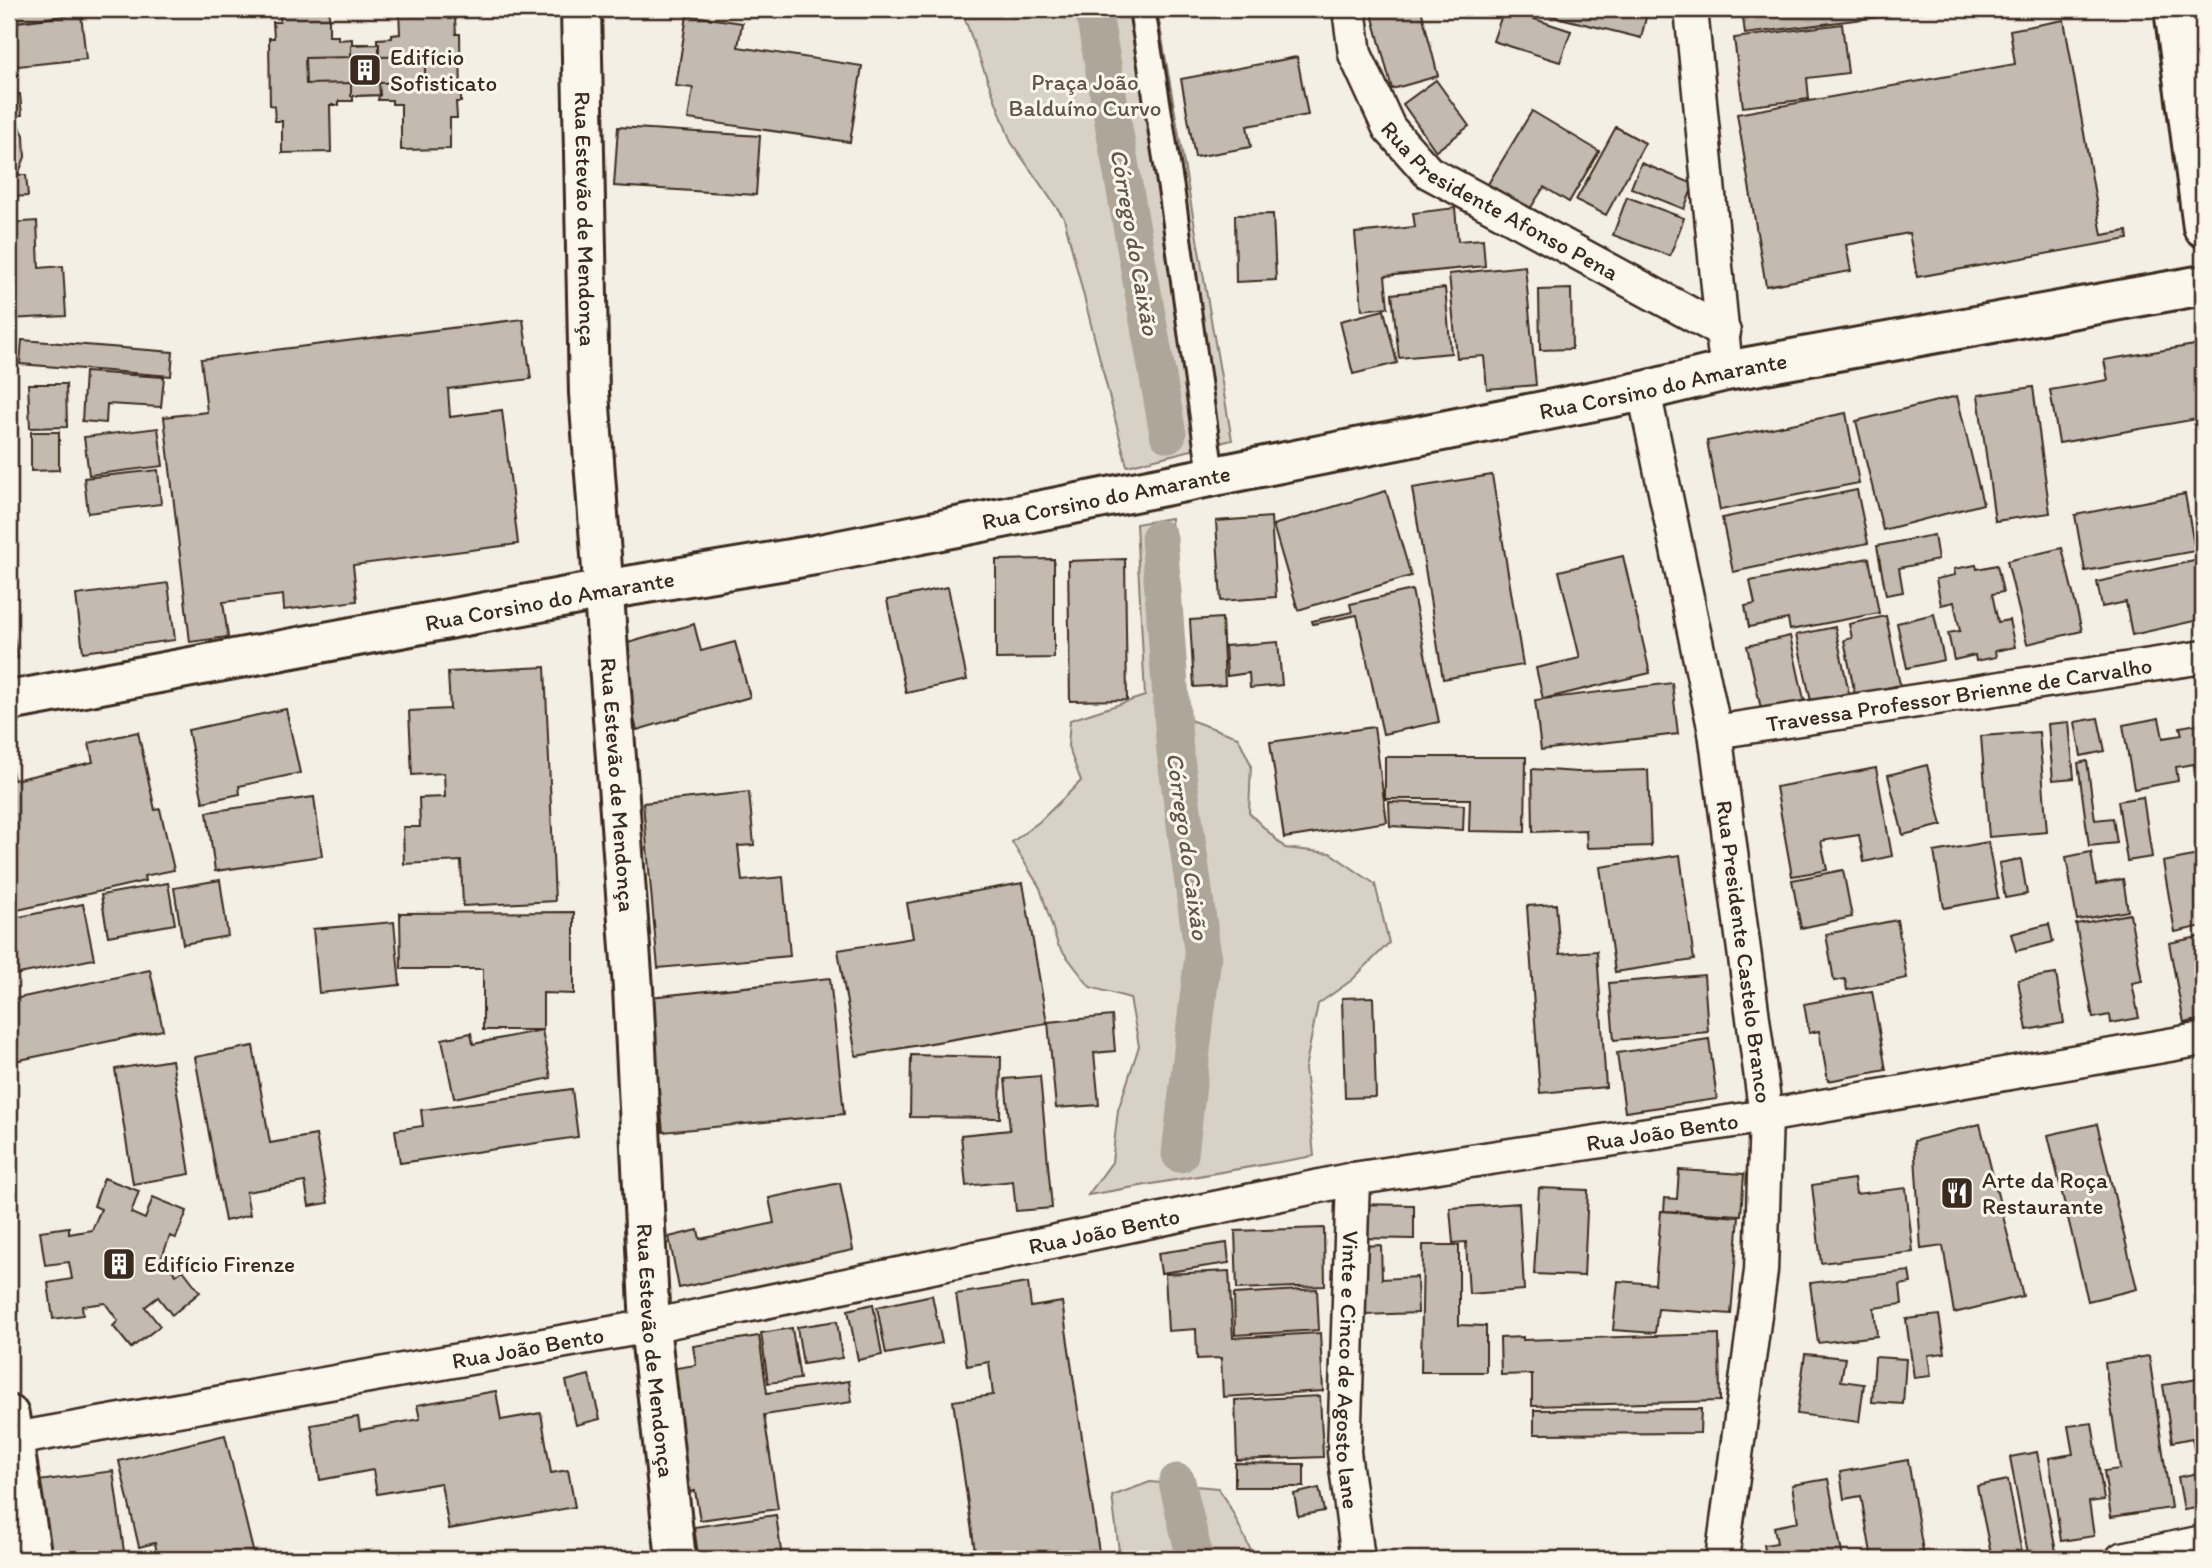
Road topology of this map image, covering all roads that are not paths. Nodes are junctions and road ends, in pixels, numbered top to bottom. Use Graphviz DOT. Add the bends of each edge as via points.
graph roads {
  1 [pos="581,9"];
  2 [pos="1142,9"];
  3 [pos="1349,9"];
  4 [pos="1691,9"];
  5 [pos="2174,9"];
  6 [pos="2203,227"];
  7 [pos="2203,285"];
  8 [pos="1724,331"];
  9 [pos="1726,371"];
  10 [pos="1644,391"];
  11 [pos="1211,475"];
  12 [pos="604,590"];
  13 [pos="2203,657"];
  14 [pos="9,701"];
  15 [pos="1716,732"];
  16 [pos="2203,1039"];
  17 [pos="1766,1116"];
  18 [pos="1353,1179"];
  19 [pos="650,1326"];
  20 [pos="10,1431"];
  21 [pos="2203,1542"];
  22 [pos="32,1559"];
  23 [pos="676,1559"];
  24 [pos="1358,1559"];
  25 [pos="1721,1559"];
  26 [pos="2122,1559"];
  1 -- 12 [label="street, Rua Estevão de Mendonça" via="589,393"];
  2 -- 11 [label="street"];
  3 -- 8 [label="street, Rua Presidente Afonso Pena" via="1355,54 1389,128 1428,172"];
  4 -- 8 [label="street"];
  5 -- 6 [label="street"];
  7 -- 9 [label="street, Rua Corsino do Amarante"];
  8 -- 9 [label="street"];
  9 -- 10 [label="street, Rua Corsino do Amarante"];
  10 -- 11 [label="street, Rua Corsino do Amarante"];
  10 -- 15 [label="street, Rua Presidente Castelo Branco"];
  11 -- 12 [label="street, Rua Corsino do Amarante" via="814,555"];
  12 -- 14 [label="street, Rua Corsino do Amarante"];
  12 -- 19 [label="street, Rua Estevão de Mendonça" via="633,988"];
  13 -- 15 [label="street, Travessa Professor Brienne de Carvalho"];
  15 -- 17 [label="street, Rua Presidente Castelo Branco"];
  16 -- 17 [label="street, Rua João Bento"];
  17 -- 18 [label="street, Rua João Bento"];
  17 -- 25 [label="street, Rua Presidente Castelo Branco" via="1761,1271"];
  18 -- 19 [label="street, Rua João Bento"];
  18 -- 24 [label="street, Vinte e Cinco de Agosto lane" via="1344,1452"];
  19 -- 20 [label="street, Rua João Bento"];
  19 -- 23 [label="street, Rua Estevão de Mendonça"];
  20 -- 22 [label="street"];
  21 -- 26 [label="street"];
}
